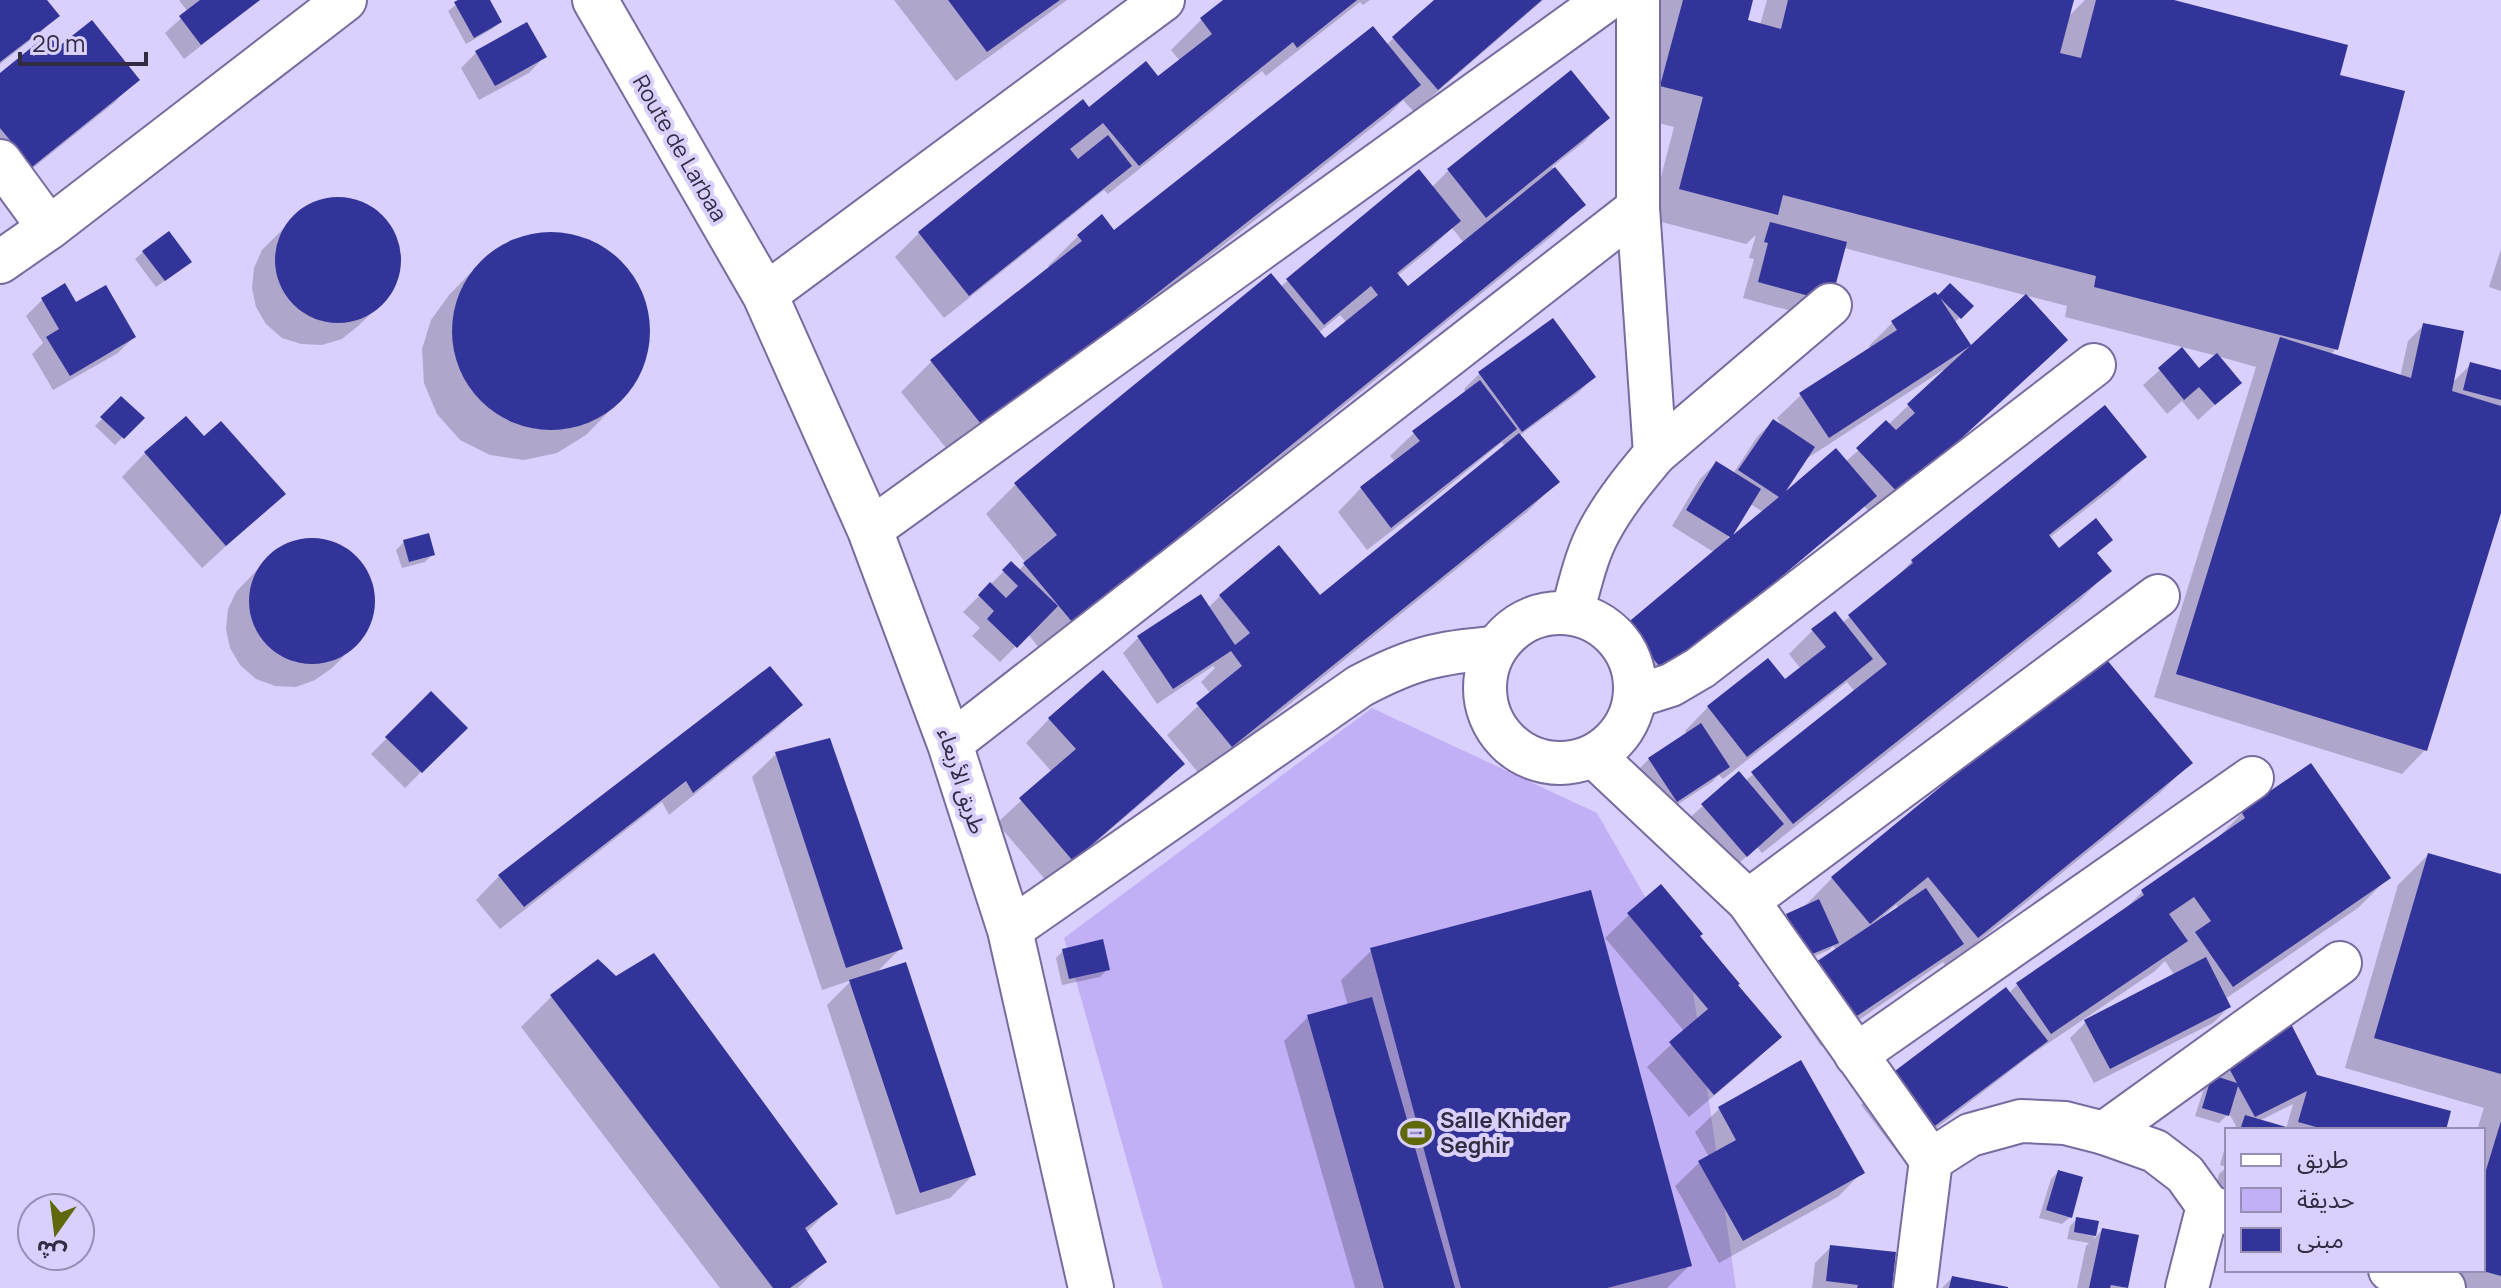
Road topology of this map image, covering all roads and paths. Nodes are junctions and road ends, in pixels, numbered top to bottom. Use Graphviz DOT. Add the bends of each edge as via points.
graph roads {
  1 [pos="345,0"];
  2 [pos="595,0"];
  3 [pos="1163,0"];
  4 [pos="1606,0"];
  5 [pos="1638,0"];
  6 [pos="0,161"];
  7 [pos="1638,208"];
  8 [pos="49,228"];
  9 [pos="0,262"];
  10 [pos="765,295"];
  11 [pos="1830,305"];
  12 [pos="2094,365"];
  13 [pos="1655,454"];
  14 [pos="870,530"];
  15 [pos="2158,596"];
  16 [pos="1572,613"];
  17 [pos="1496,648"];
  18 [pos="1636,696"];
  19 [pos="950,744"];
  20 [pos="1594,756"];
  21 [pos="2252,778"];
  22 [pos="1748,901"];
  23 [pos="1010,930"];
  24 [pos="2340,963"];
  25 [pos="1856,1055"];
  26 [pos="2104,1133"];
  27 [pos="1931,1160"];
  28 [pos="2218,1210"];
  29 [pos="2396,1272"];
  30 [pos="1091,1288"];
  31 [pos="1915,1288"];
  32 [pos="2187,1288"];
  33 [pos="2444,1288"];
  1 -- 8 [label="street"];
  2 -- 10 [label="main road, Route de Larbaa"];
  3 -- 10 [label="street"];
  4 -- 14 [label="street"];
  5 -- 7 [label="street"];
  6 -- 8 [label="street"];
  7 -- 13 [label="street"];
  7 -- 19 [label="street"];
  8 -- 9 [label="street"];
  10 -- 14 [label="main road, طريق الأربعاء"];
  11 -- 13 [label="street"];
  12 -- 18 [label="street" via="1700,668"];
  13 -- 16 [label="street" via="1599,531"];
  14 -- 19 [label="main road, طريق الأربعاء"];
  15 -- 22 [label="street"];
  16 -- 17 [label="street" via="1542,614 1516,626"];
  16 -- 18 [label="street" via="1599,623 1621,642 1634,667"];
  17 -- 20 [label="street" via="1485,695 1491,719 1504,739 1547,762 1571,763"];
  17 -- 23 [label="street" via="1433,655 1360,686"];
  18 -- 20 [label="street" via="1630,720 1615,741"];
  19 -- 23 [label="main road, طريق الأربعاء"];
  20 -- 22 [label="street"];
  21 -- 25 [label="street"];
  22 -- 25 [label="street"];
  23 -- 30 [label="main road, طريق الأربعاء"];
  24 -- 26 [label="street"];
  25 -- 27 [label="street"];
  26 -- 27 [label="street" via="2065,1123 2021,1121 1970,1135"];
  26 -- 28 [label="street" via="2155,1151"];
  27 -- 31 [label="street"];
  28 -- 32 [label="street"];
  29 -- 33 [label="street"];
}
